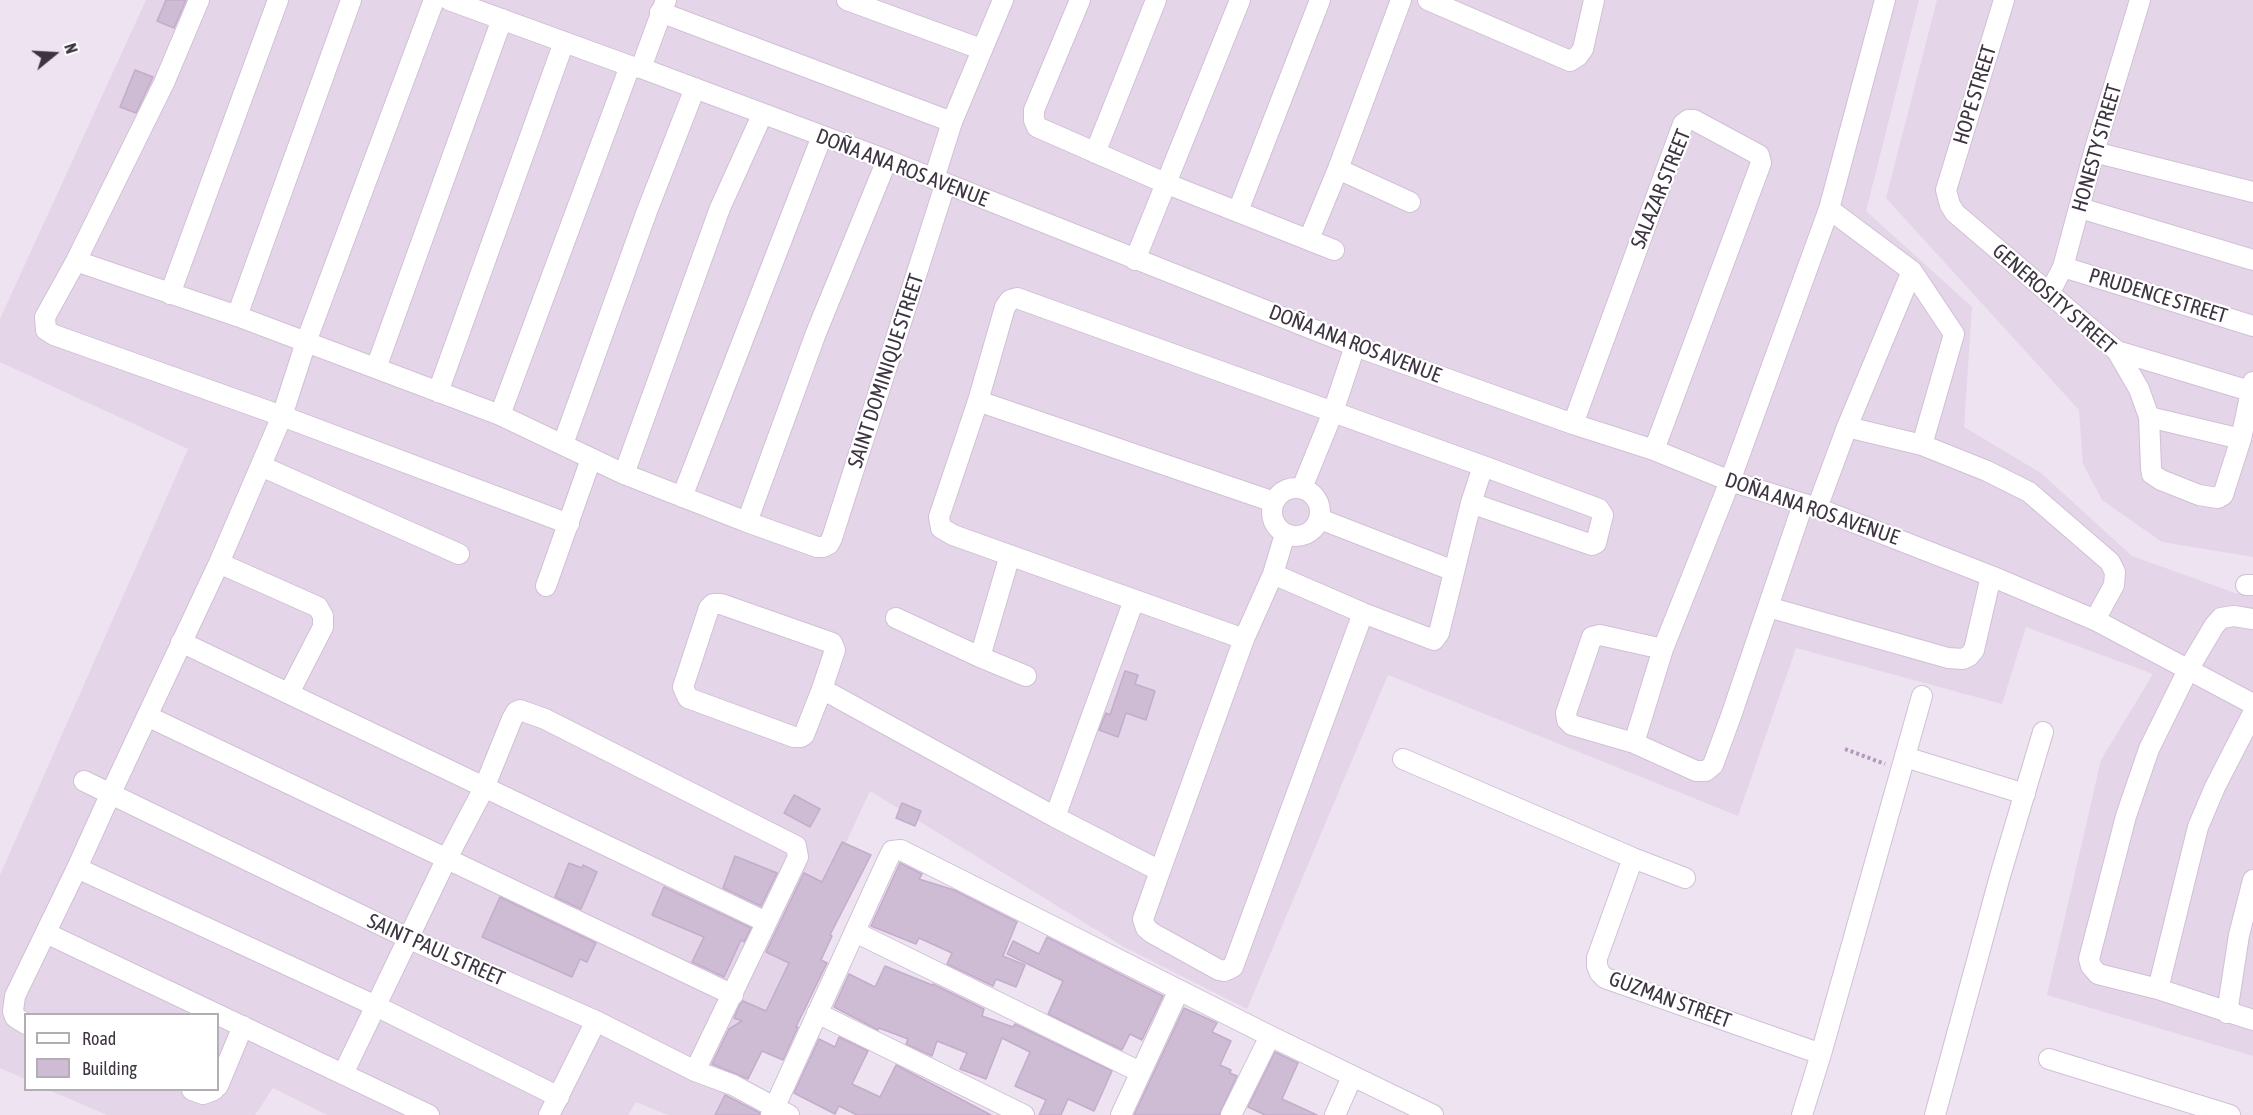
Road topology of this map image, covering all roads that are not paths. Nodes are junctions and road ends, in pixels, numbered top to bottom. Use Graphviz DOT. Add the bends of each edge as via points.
graph roads {
  1 [pos="199,0"];
  2 [pos="278,0"];
  3 [pos="351,0"];
  4 [pos="434,0"];
  5 [pos="450,0"];
  6 [pos="847,0"];
  7 [pos="1003,0"];
  8 [pos="1080,0"];
  9 [pos="1156,0"];
  10 [pos="1240,0"];
  11 [pos="1320,0"];
  12 [pos="1401,0"];
  13 [pos="1428,0"];
  14 [pos="1594,0"];
  15 [pos="1885,0"];
  16 [pos="2004,0"];
  17 [pos="2140,0"];
  18 [pos="663,6"];
  19 [pos="501,19"];
  20 [pos="564,42"];
  21 [pos="981,49"];
  22 [pos="636,67"];
  23 [pos="695,88"];
  24 [pos="762,115"];
  25 [pos="952,122"];
  26 [pos="822,136"];
  27 [pos="2094,152"];
  28 [pos="1095,153"];
  29 [pos="887,160"];
  30 [pos="1338,169"];
  31 [pos="940,182"];
  32 [pos="1165,183"];
  33 [pos="1946,190"];
  34 [pos="2253,192"];
  35 [pos="1410,202"];
  36 [pos="2080,208"];
  37 [pos="1829,209"];
  38 [pos="1238,211"];
  39 [pos="1309,239"];
  40 [pos="1334,250"];
  41 [pos="1135,260"];
  42 [pos="2253,260"];
  43 [pos="76,261"];
  44 [pos="2063,267"];
  45 [pos="1912,271"];
  46 [pos="170,294"];
  47 [pos="2049,294"];
  48 [pos="237,316"];
  49 [pos="2253,326"];
  50 [pos="306,342"];
  51 [pos="1355,346"];
  52 [pos="2117,351"];
  53 [pos="376,368"];
  54 [pos="2252,387"];
  55 [pos="438,392"];
  56 [pos="978,401"];
  57 [pos="1333,412"];
  58 [pos="500,415"];
  59 [pos="282,416"];
  60 [pos="2149,417"];
  61 [pos="1573,424"];
  62 [pos="1847,427"];
  63 [pos="2241,439"];
  64 [pos="563,444"];
  65 [pos="1922,446"];
  66 [pos="1654,450"];
  67 [pos="591,459"];
  68 [pos="261,466"];
  69 [pos="1483,466"];
  70 [pos="624,474"];
  71 [pos="1730,481"];
  72 [pos="1302,488"];
  73 [pos="682,497"];
  74 [pos="1274,502"];
  75 [pos="1471,503"];
  76 [pos="1810,506"];
  77 [pos="1320,519"];
  78 [pos="747,522"];
  79 [pos="569,524"];
  80 [pos="1285,534"];
  81 [pos="459,554"];
  82 [pos="1010,555"];
  83 [pos="219,563"];
  84 [pos="1454,571"];
  85 [pos="1273,574"];
  86 [pos="1992,576"];
  87 [pos="546,586"];
  88 [pos="1134,600"];
  89 [pos="1768,607"];
  90 [pos="1363,613"];
  91 [pos="896,618"];
  92 [pos="2253,619"];
  93 [pos="2095,620"];
  94 [pos="1244,639"];
  95 [pos="181,642"];
  96 [pos="1663,649"];
  97 [pos="980,657"];
  98 [pos="2188,670"];
  99 [pos="1026,676"];
  100 [pos="822,689"];
  101 [pos="289,693"];
  102 [pos="1922,696"];
  103 [pos="2253,704"];
  104 [pos="2253,713"];
  105 [pos="147,716"];
  106 [pos="2043,732"];
  107 [pos="1634,744"];
  108 [pos="1403,759"];
  109 [pos="1904,764"];
  110 [pos="84,782"];
  111 [pos="484,788"];
  112 [pos="2025,794"];
  113 [pos="110,795"];
  114 [pos="1054,817"];
  115 [pos="1634,858"];
  116 [pos="446,860"];
  117 [pos="77,868"];
  118 [pos="1160,871"];
  119 [pos="1685,878"];
  120 [pos="2253,880"];
  121 [pos="766,922"];
  122 [pos="855,932"];
  123 [pos="46,933"];
  124 [pos="410,939"];
  125 [pos="2158,989"];
  126 [pos="1179,990"];
  127 [pos="733,995"];
  128 [pos="376,1006"];
  129 [pos="215,1013"];
  130 [pos="817,1013"];
  131 [pos="2227,1013"];
  132 [pos="219,1015"];
  133 [pos="2253,1020"];
  134 [pos="596,1022"];
  135 [pos="24,1023"];
  136 [pos="243,1026"];
  137 [pos="1270,1036"];
  138 [pos="1821,1054"];
  139 [pos="2049,1059"];
  140 [pos="695,1071"];
  141 [pos="1140,1072"];
  142 [pos="343,1074"];
  143 [pos="1352,1077"];
  144 [pos="219,1084"];
  145 [pos="559,1097"];
  146 [pos="778,1113"];
  147 [pos="429,1115"];
  148 [pos="549,1115"];
  149 [pos="1024,1115"];
  150 [pos="1121,1115"];
  151 [pos="1231,1115"];
  152 [pos="1335,1115"];
  153 [pos="1433,1115"];
  154 [pos="1802,1115"];
  155 [pos="1935,1115"];
  156 [pos="2230,1115"];
  1 -- 43 [label="street" via="164,83"];
  2 -- 46 [label="street"];
  3 -- 48 [label="street"];
  4 -- 50 [label="street"];
  5 -- 19 [label="street, DOÑA ANA ROS AVENUE"];
  6 -- 21 [label="street"];
  7 -- 21 [label="street, SAINT DOMINIQUE STREET"];
  8 -- 28 [label="street" via="1034,110 1034,120 1037,128"];
  9 -- 28 [label="street"];
  10 -- 32 [label="street"];
  11 -- 38 [label="street"];
  12 -- 30 [label="street"];
  13 -- 14 [label="street" via="1570,61 1583,49"];
  15 -- 37 [label="street"];
  16 -- 33 [label="street, HOPE STREET"];
  17 -- 27 [label="street, HONESTY STREET"];
  18 -- 22 [label="street"];
  18 -- 25 [label="street"];
  19 -- 20 [label="street, DOÑA ANA ROS AVENUE"];
  19 -- 53 [label="street"];
  20 -- 22 [label="street, DOÑA ANA ROS AVENUE"];
  20 -- 55 [label="street"];
  21 -- 25 [label="street, SAINT DOMINIQUE STREET"];
  22 -- 23 [label="street, DOÑA ANA ROS AVENUE"];
  22 -- 58 [label="street"];
  23 -- 24 [label="street, DOÑA ANA ROS AVENUE"];
  23 -- 64 [label="street"];
  24 -- 26 [label="street, DOÑA ANA ROS AVENUE"];
  24 -- 70 [label="street" via="720,208"];
  25 -- 31 [label="street, SAINT DOMINIQUE STREET"];
  26 -- 29 [label="street, DOÑA ANA ROS AVENUE"];
  26 -- 73 [label="street"];
  27 -- 34 [label="street"];
  27 -- 36 [label="street, HONESTY STREET"];
  28 -- 32 [label="street"];
  29 -- 31 [label="street, DOÑA ANA ROS AVENUE"];
  29 -- 78 [label="street" via="816,333"];
  30 -- 35 [label="street"];
  30 -- 39 [label="street"];
  31 -- 41 [label="street, DOÑA ANA ROS AVENUE"];
  31 -- 78 [label="street, SAINT DOMINIQUE STREET" via="832,538 826,546 817,547"];
  32 -- 38 [label="street"];
  32 -- 41 [label="street"];
  33 -- 47 [label="street, GENEROSITY STREET" via="1950,205 1961,219"];
  36 -- 42 [label="street"];
  36 -- 44 [label="street, HONESTY STREET"];
  37 -- 45 [label="street"];
  37 -- 71 [label="street"];
  38 -- 39 [label="street"];
  39 -- 40 [label="street"];
  41 -- 51 [label="street, DOÑA ANA ROS AVENUE"];
  43 -- 46 [label="street"];
  43 -- 59 [label="street" via="45,317 46,330"];
  44 -- 47 [label="street, HONESTY STREET"];
  44 -- 49 [label="street, PRUDENCE STREET"];
  45 -- 62 [label="street"];
  45 -- 65 [label="street" via="1954,334"];
  46 -- 48 [label="street"];
  47 -- 52 [label="street, GENEROSITY STREET"];
  48 -- 50 [label="street"];
  50 -- 53 [label="street"];
  50 -- 59 [label="street"];
  51 -- 57 [label="street"];
  51 -- 61 [label="street, DOÑA ANA ROS AVENUE"];
  52 -- 54 [label="street"];
  52 -- 60 [label="street, GENEROSITY STREET" via="2139,389"];
  53 -- 55 [label="street"];
  54 -- 63 [label="street"];
  55 -- 58 [label="street"];
  56 -- 57 [label="street" via="1005,307 1014,298"];
  56 -- 74 [label="street"];
  56 -- 82 [label="street" via="939,517 940,524 953,535"];
  57 -- 69 [label="street"];
  57 -- 72 [label="street"];
  58 -- 64 [label="street"];
  59 -- 68 [label="street"];
  59 -- 79 [label="street"];
  60 -- 63 [label="street"];
  60 -- 63 [label="street, GENEROSITY STREET" via="2152,474 2199,495 2223,495"];
  61 -- 66 [label="street, DOÑA ANA ROS AVENUE"];
  61 -- 66 [label="street, SALAZAR STREET" via="1683,124 1694,120 1759,155 1761,163"];
  62 -- 65 [label="street"];
  62 -- 76 [label="street"];
  64 -- 67 [label="street"];
  65 -- 93 [label="street" via="2029,492 2109,562 2115,572 2114,585"];
  66 -- 71 [label="street, DOÑA ANA ROS AVENUE"];
  67 -- 70 [label="street"];
  67 -- 79 [label="street"];
  68 -- 81 [label="street"];
  68 -- 83 [label="street"];
  69 -- 75 [label="street"];
  69 -- 75 [label="street" via="1599,509 1603,515 1596,543 1592,545"];
  70 -- 73 [label="street"];
  71 -- 76 [label="street, DOÑA ANA ROS AVENUE"];
  71 -- 96 [label="street"];
  72 -- 74 [label="street" via="1291,488"];
  72 -- 77 [label="street" via="1314,495 1320,506"];
  73 -- 78 [label="street"];
  74 -- 80 [label="street" via="1276,526"];
  75 -- 84 [label="street"];
  76 -- 86 [label="street, DOÑA ANA ROS AVENUE"];
  76 -- 89 [label="street"];
  77 -- 80 [label="street" via="1306,535"];
  77 -- 84 [label="street"];
  79 -- 87 [label="street"];
  80 -- 85 [label="street"];
  82 -- 88 [label="street"];
  82 -- 97 [label="street"];
  83 -- 95 [label="street"];
  83 -- 101 [label="street" via="318,607 323,616 323,627"];
  84 -- 90 [label="street" via="1434,640"];
  85 -- 90 [label="street"];
  85 -- 94 [label="street"];
  86 -- 89 [label="street" via="1974,650 1963,658 1948,658"];
  86 -- 93 [label="street, DOÑA ANA ROS AVENUE"];
  88 -- 94 [label="street"];
  88 -- 114 [label="street"];
  89 -- 107 [label="street" via="1710,769 1696,771"];
  90 -- 118 [label="street" via="1231,969 1219,970 1146,928 1143,919"];
  91 -- 97 [label="street"];
  92 -- 98 [label="street" via="2221,618"];
  93 -- 98 [label="street, DOÑA ANA ROS AVENUE"];
  94 -- 118 [label="street"];
  95 -- 101 [label="street"];
  95 -- 105 [label="street"];
  96 -- 107 [label="street"];
  96 -- 107 [label="street" via="1599,635 1592,637 1566,713 1569,724"];
  97 -- 99 [label="street"];
  98 -- 103 [label="street, DOÑA ANA ROS AVENUE"];
  98 -- 125 [label="street" via="2149,749 2126,816 2089,959 2098,974"];
  100 -- 100 [label="street" via="801,737 688,698 683,687 709,608 721,604 831,643 836,650"];
  100 -- 114 [label="street"];
  101 -- 111 [label="street"];
  102 -- 109 [label="street"];
  104 -- 125 [label="street" via="2198,827"];
  105 -- 113 [label="street"];
  105 -- 116 [label="street"];
  106 -- 112 [label="street"];
  108 -- 115 [label="street"];
  109 -- 112 [label="street"];
  109 -- 138 [label="street"];
  110 -- 113 [label="street, SAINT PAUL STREET"];
  111 -- 116 [label="street"];
  111 -- 121 [label="street"];
  111 -- 121 [label="street" via="516,712 525,710 545,719 796,846 798,857"];
  112 -- 155 [label="street"];
  113 -- 117 [label="street"];
  113 -- 124 [label="street, SAINT PAUL STREET"];
  114 -- 118 [label="street"];
  115 -- 119 [label="street"];
  115 -- 138 [label="street, GUZMAN STREET" via="1597,958 1600,973"];
  116 -- 124 [label="street"];
  116 -- 127 [label="street"];
  117 -- 123 [label="street"];
  117 -- 128 [label="street"];
  120 -- 131 [label="street" via="2239,935"];
  121 -- 127 [label="street"];
  122 -- 126 [label="street" via="892,851 901,850"];
  122 -- 130 [label="street"];
  122 -- 141 [label="street"];
  123 -- 129 [label="street"];
  123 -- 135 [label="street" via="12,1004 15,1017"];
  124 -- 128 [label="street"];
  124 -- 134 [label="street, SAINT PAUL STREET"];
  125 -- 131 [label="street"];
  126 -- 137 [label="street"];
  126 -- 141 [label="street"];
  127 -- 140 [label="street"];
  128 -- 142 [label="street"];
  128 -- 145 [label="street"];
  130 -- 146 [label="street"];
  130 -- 149 [label="street"];
  131 -- 133 [label="street"];
  132 -- 136 [label="street"];
  134 -- 140 [label="street, SAINT PAUL STREET"];
  134 -- 145 [label="street"];
  136 -- 142 [label="street"];
  136 -- 144 [label="street"];
  137 -- 143 [label="street"];
  137 -- 151 [label="street"];
  138 -- 154 [label="street"];
  139 -- 156 [label="street"];
  140 -- 146 [label="street, SAINT PAUL STREET" via="733,1085"];
  141 -- 150 [label="street"];
  142 -- 147 [label="street"];
  143 -- 152 [label="street"];
  143 -- 153 [label="street"];
  145 -- 148 [label="street"];
}
